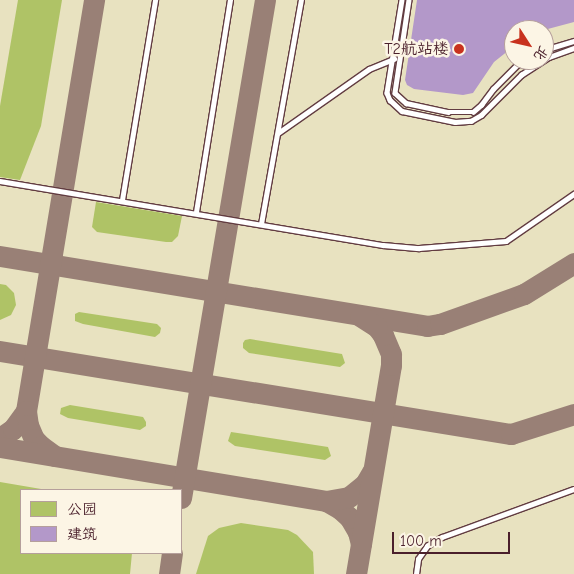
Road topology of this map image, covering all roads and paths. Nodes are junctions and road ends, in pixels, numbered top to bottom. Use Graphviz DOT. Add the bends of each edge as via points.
graph roads {
  1 [pos="155,0"];
  2 [pos="230,0"];
  3 [pos="300,0"];
  4 [pos="402,0"];
  5 [pos="409,0"];
  6 [pos="574,41"];
  7 [pos="554,47"];
  8 [pos="574,48"];
  9 [pos="400,58"];
  10 [pos="392,59"];
  11 [pos="512,70"];
  12 [pos="278,133"];
  13 [pos="0,181"];
  14 [pos="574,194"];
  15 [pos="122,200"];
  16 [pos="196,212"];
  17 [pos="261,224"];
  18 [pos="574,489"];
  19 [pos="416,574"];
  1 -- 15 [label="lane"];
  2 -- 16 [label="lane"];
  3 -- 12 [label="lane"];
  4 -- 10 [label="lane"];
  5 -- 9 [label="lane"];
  6 -- 7 [label="lane"];
  8 -- 10 [label="lane" via="549,57 521,75 472,121 454,122 402,111 387,93"];
  9 -- 10 [label="lane"];
  9 -- 11 [label="lane" via="395,94 406,104 448,112 472,112"];
  10 -- 12 [label="lane" via="369,68"];
  12 -- 17 [label="lane"];
  13 -- 15 [label="lane"];
  14 -- 17 [label="lane" via="516,236 498,243 402,247"];
  15 -- 16 [label="lane"];
  16 -- 17 [label="lane"];
  18 -- 19 [label="lane" via="442,537 427,546 418,559"];
}
